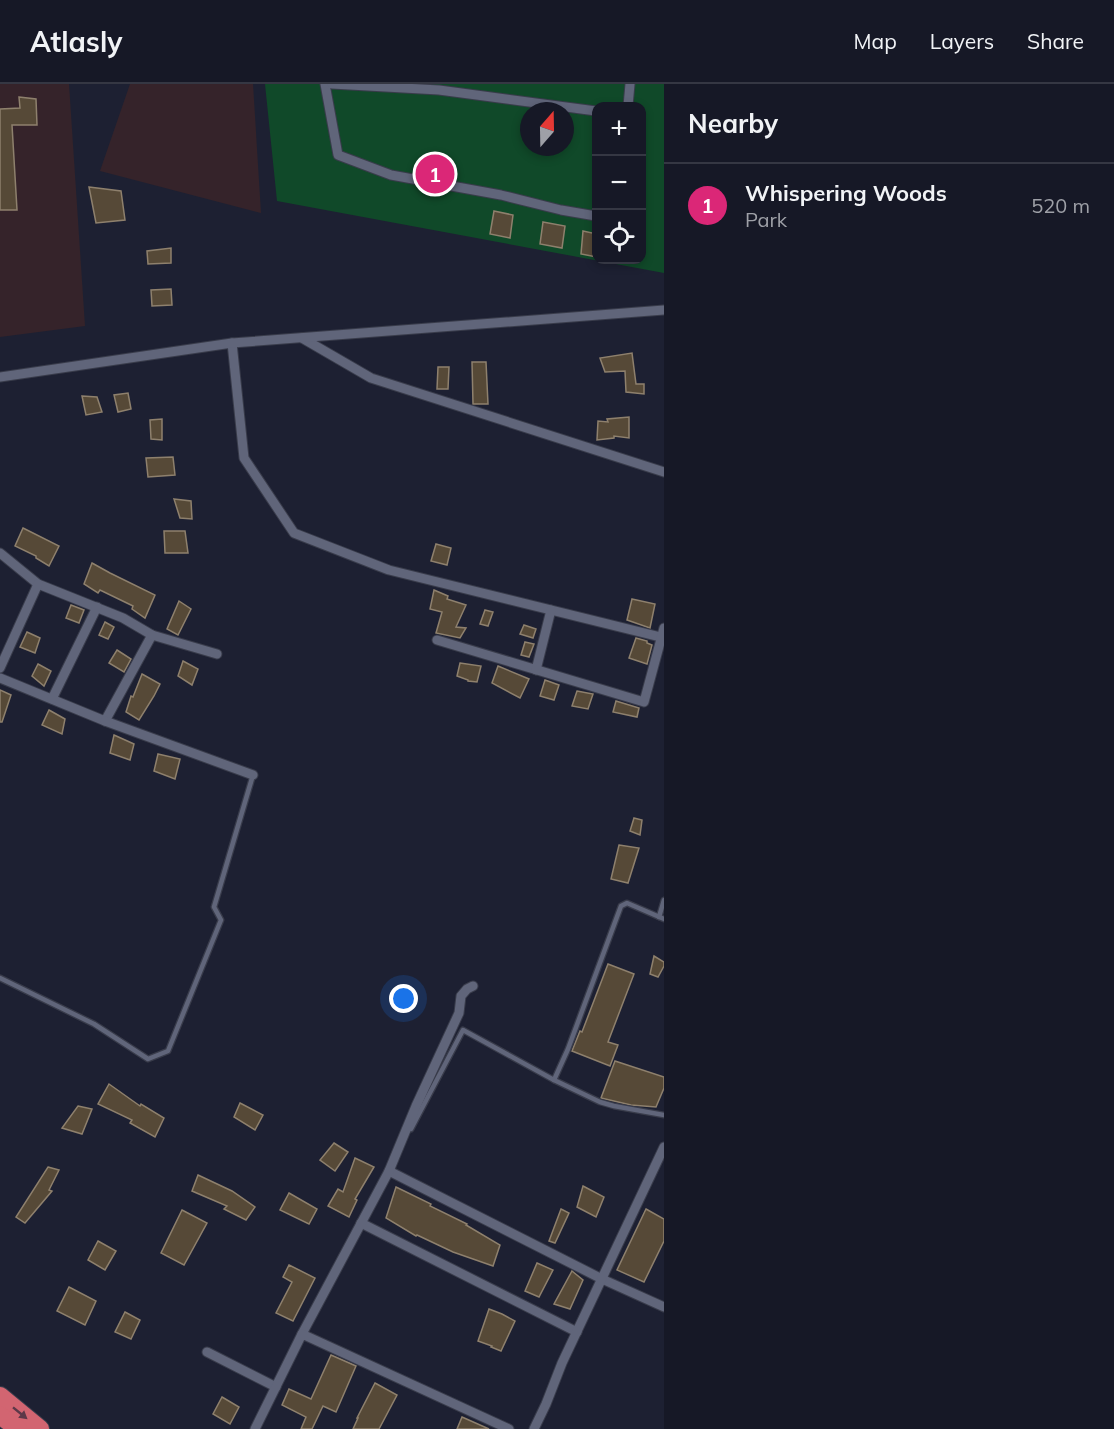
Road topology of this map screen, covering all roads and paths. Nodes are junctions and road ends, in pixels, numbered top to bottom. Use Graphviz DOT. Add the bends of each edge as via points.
graph roads {
  1 [pos="325,84"];
  2 [pos="332,84"];
  3 [pos="630,84"];
  4 [pos="439,87"];
  5 [pos="628,102"];
  6 [pos="592,110"];
  7 [pos="592,215"];
  8 [pos="664,310"];
  9 [pos="302,338"];
  10 [pos="232,343"];
  11 [pos="0,377"];
  12 [pos="664,472"];
  13 [pos="0,553"];
  14 [pos="38,584"];
  15 [pos="97,607"];
  16 [pos="551,610"];
  17 [pos="664,634"];
  18 [pos="152,635"];
  19 [pos="437,640"];
  20 [pos="217,654"];
  21 [pos="0,668"];
  22 [pos="536,670"];
  23 [pos="0,678"];
  24 [pos="52,699"];
  25 [pos="105,721"];
  26 [pos="253,775"];
  27 [pos="664,900"];
  28 [pos="661,918"];
  29 [pos="0,978"];
  30 [pos="473,986"];
  31 [pos="554,1080"];
  32 [pos="664,1115"];
  33 [pos="664,1147"];
  34 [pos="389,1171"];
  35 [pos="361,1223"];
  36 [pos="602,1279"];
  37 [pos="664,1307"];
  38 [pos="577,1332"];
  39 [pos="302,1334"];
  40 [pos="207,1352"];
  41 [pos="276,1387"];
  42 [pos="0,1396"];
  43 [pos="0,1414"];
  44 [pos="18,1429"];
  45 [pos="40,1429"];
  46 [pos="255,1429"];
  47 [pos="509,1429"];
  48 [pos="534,1429"];
  1 -- 7 [label="street" via="338,155 391,175"];
  2 -- 4 [label="street"];
  3 -- 5 [label="street"];
  4 -- 6 [label="street"];
  8 -- 9 [label="street"];
  9 -- 10 [label="street"];
  9 -- 12 [label="street" via="371,378"];
  10 -- 11 [label="street"];
  10 -- 16 [label="street" via="244,458 294,533 389,570"];
  13 -- 14 [label="street"];
  14 -- 15 [label="street"];
  14 -- 21 [label="street"];
  15 -- 18 [label="street"];
  15 -- 24 [label="street"];
  16 -- 17 [label="street"];
  16 -- 22 [label="street"];
  17 -- 22 [label="street" via="644,702"];
  18 -- 20 [label="street"];
  18 -- 25 [label="street"];
  19 -- 22 [label="street"];
  23 -- 24 [label="street"];
  24 -- 25 [label="street"];
  25 -- 26 [label="street"];
  26 -- 29 [label="lane" via="214,907 221,920 168,1052 148,1059 94,1024"];
  27 -- 28 [label="lane"];
  28 -- 31 [label="lane" via="627,903 621,906"];
  30 -- 34 [label="street" via="461,996 459,1013"];
  31 -- 32 [label="lane" via="614,1106"];
  31 -- 34 [label="lane" via="463,1030"];
  33 -- 36 [label="street"];
  34 -- 35 [label="street"];
  34 -- 36 [label="street"];
  35 -- 38 [label="street"];
  35 -- 39 [label="street"];
  36 -- 37 [label="street"];
  36 -- 38 [label="street"];
  38 -- 48 [label="street"];
  39 -- 41 [label="street"];
  39 -- 47 [label="street"];
  40 -- 41 [label="street"];
  41 -- 46 [label="street"];
  42 -- 45 [label="highway, one-way"];
  43 -- 44 [label="highway"];
}
